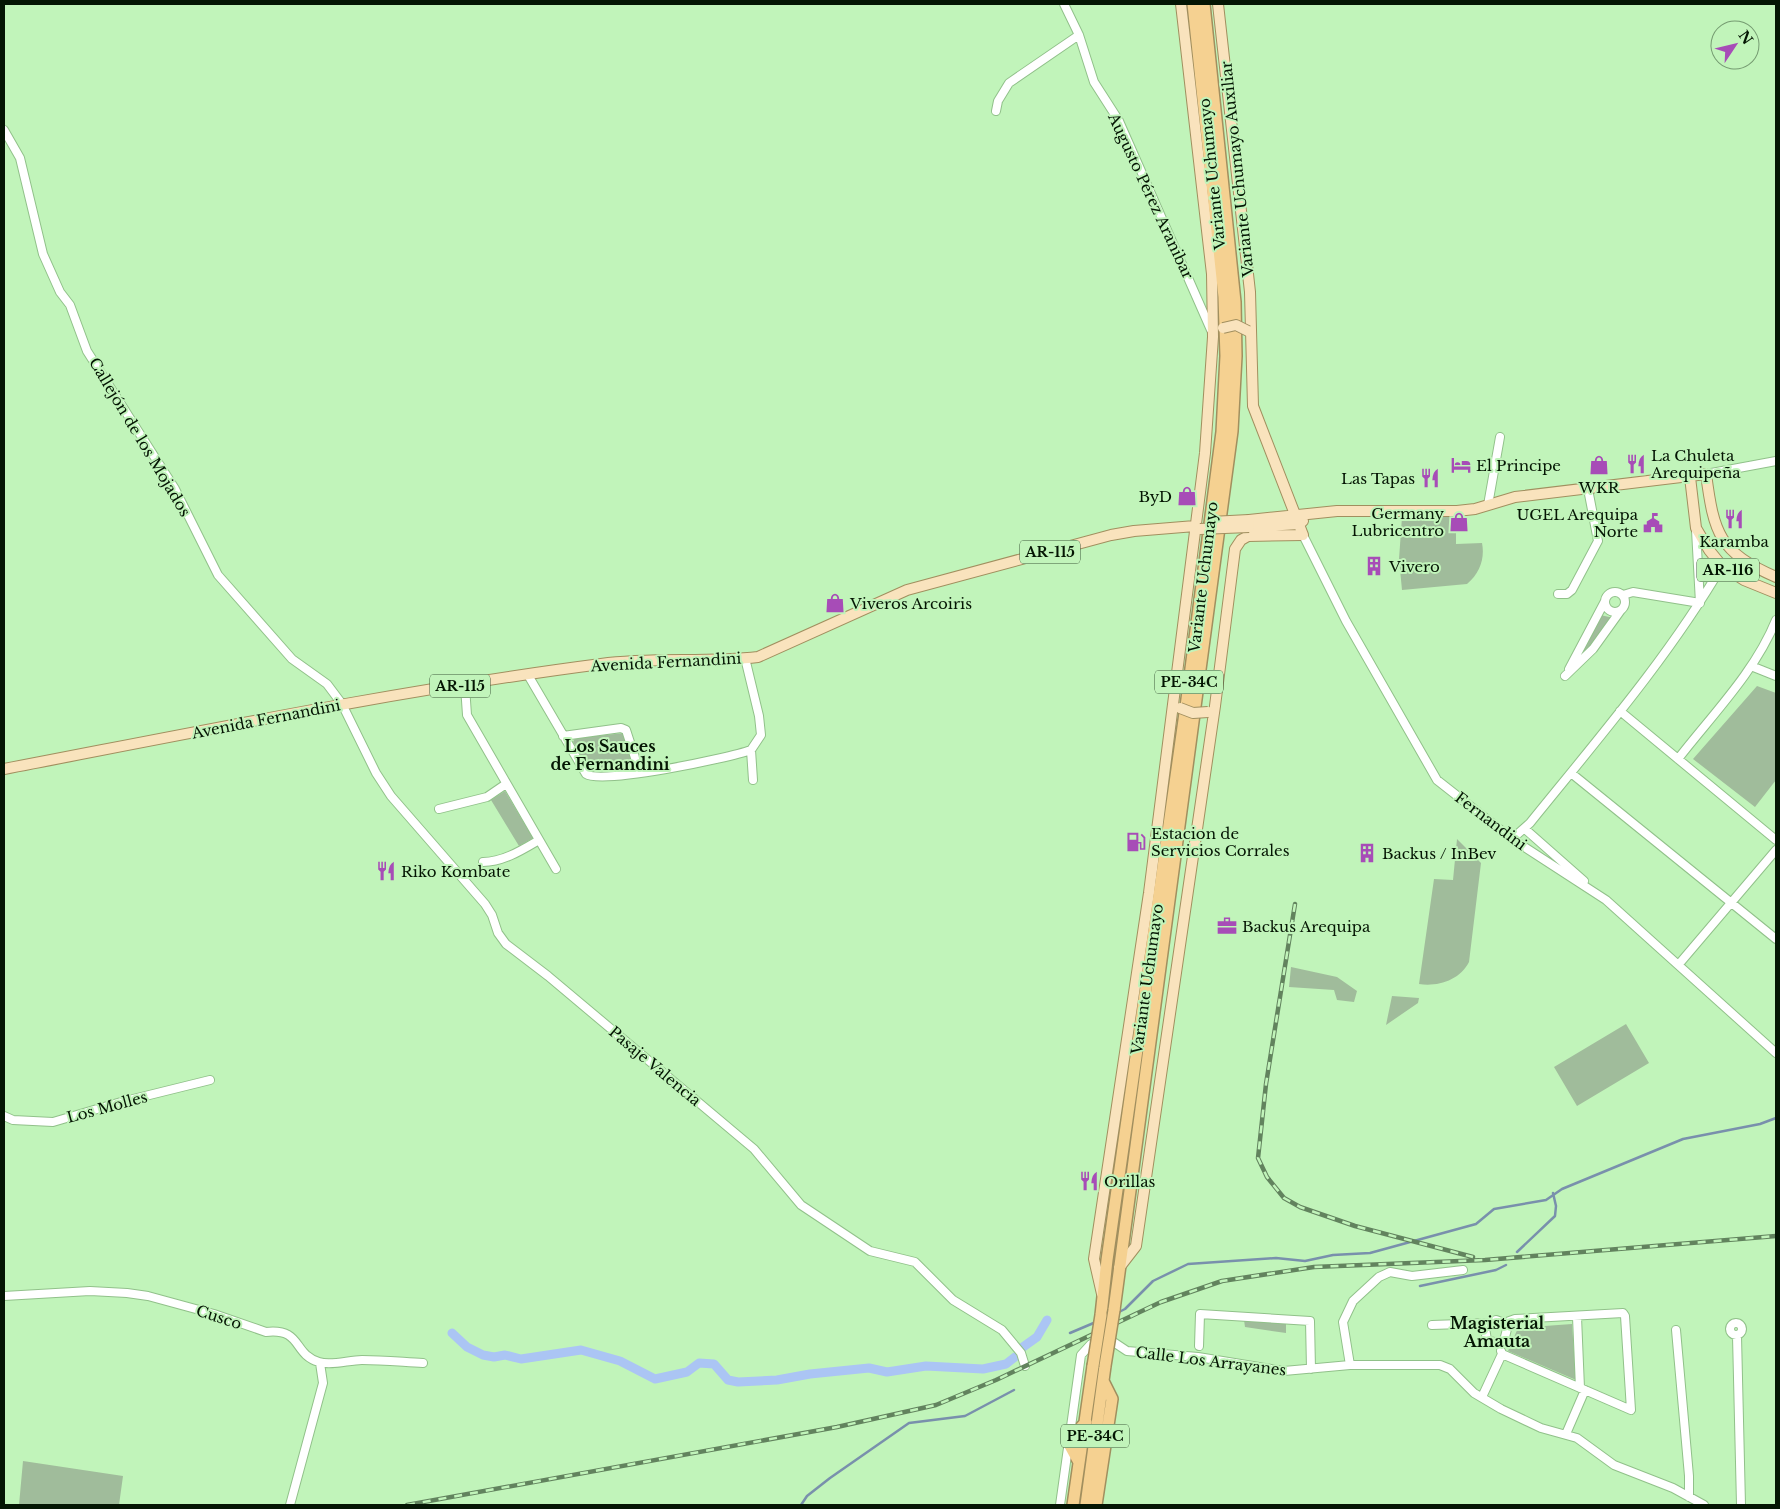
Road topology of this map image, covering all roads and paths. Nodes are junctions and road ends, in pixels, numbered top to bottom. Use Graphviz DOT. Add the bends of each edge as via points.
graph roads {
  1 [pos="1064,4"];
  2 [pos="1181,4"];
  3 [pos="1193,4"];
  4 [pos="1204,4"];
  5 [pos="1218,4"];
  6 [pos="1079,35"];
  7 [pos="996,111"];
  8 [pos="4,130"];
  9 [pos="1213,333"];
  10 [pos="1250,333"];
  11 [pos="1500,437"];
  12 [pos="1776,461"];
  13 [pos="1706,474"];
  14 [pos="1690,476"];
  15 [pos="1588,489"];
  16 [pos="1488,504"];
  17 [pos="1297,520"];
  18 [pos="1198,525"];
  19 [pos="1696,528"];
  20 [pos="1303,535"];
  21 [pos="1722,566"];
  22 [pos="1776,577"];
  23 [pos="1776,593"];
  24 [pos="1558,594"];
  25 [pos="1623,595"];
  26 [pos="1605,601"];
  27 [pos="1700,603"];
  28 [pos="1621,610"];
  29 [pos="1776,620"];
  30 [pos="745,658"];
  31 [pos="1751,666"];
  32 [pos="528,675"];
  33 [pos="1776,676"];
  34 [pos="466,686"];
  35 [pos="342,704"];
  36 [pos="1177,704"];
  37 [pos="1211,709"];
  38 [pos="1620,711"];
  39 [pos="563,736"];
  40 [pos="751,750"];
  41 [pos="1678,759"];
  42 [pos="4,769"];
  43 [pos="640,773"];
  44 [pos="1571,773"];
  45 [pos="753,780"];
  46 [pos="506,784"];
  47 [pos="439,809"];
  48 [pos="1525,829"];
  49 [pos="1512,839"];
  50 [pos="539,840"];
  51 [pos="1776,840"];
  52 [pos="1776,850"];
  53 [pos="483,862"];
  54 [pos="556,870"];
  55 [pos="1606,900"];
  56 [pos="1731,902"];
  57 [pos="1776,939"];
  58 [pos="1679,964"];
  59 [pos="1776,1053"];
  60 [pos="210,1080"];
  61 [pos="4,1116"];
  62 [pos="1119,1269"];
  63 [pos="1463,1270"];
  64 [pos="4,1296"];
  65 [pos="1103,1297"];
  66 [pos="1578,1317"];
  67 [pos="1489,1323"];
  68 [pos="1504,1323"];
  69 [pos="1432,1325"];
  70 [pos="1676,1330"];
  71 [pos="1737,1336"];
  72 [pos="1498,1343"];
  73 [pos="1198,1346"];
  74 [pos="1502,1354"];
  75 [pos="320,1363"];
  76 [pos="424,1363"];
  77 [pos="1350,1365"];
  78 [pos="1025,1366"];
  79 [pos="1311,1369"];
  80 [pos="1103,1381"];
  81 [pos="1582,1389"];
  82 [pos="1482,1398"];
  83 [pos="1086,1422"];
  84 [pos="1566,1434"];
  85 [pos="1068,1442"];
  86 [pos="1079,1462"];
  87 [pos="1689,1497"];
  88 [pos="290,1505"];
  89 [pos="1060,1505"];
  90 [pos="1073,1505"];
  91 [pos="1086,1505"];
  92 [pos="1096,1505"];
  93 [pos="1704,1505"];
  94 [pos="1741,1505"];
  1 -- 6 [label="street, Augusto Pérez Aranibar"];
  2 -- 9 [label="main road" via="1212,274"];
  3 -- 65 [label="highway, Variante Uchumayo / PE-34C" via="1224,297 1226,356 1222,432"];
  4 -- 62 [label="highway, Variante Uchumayo / PE-34C" via="1233,271 1236,356 1232,431"];
  5 -- 10 [label="main road, Variante Uchumayo Auxiliar" via="1249,282"];
  6 -- 7 [label="street" via="1009,83"];
  6 -- 9 [label="street, Augusto Pérez Aranibar" via="1094,82 1119,121"];
  8 -- 35 [label="street, Callejón de los Mojados" via="20,158 43,254 60,292 70,305 87,350 175,490 218,576 292,659 320,678"];
  9 -- 10 [label="main road, bridge" via="1236,325"];
  9 -- 18 [label="main road, Variante Uchumayo"];
  10 -- 17 [label="main road" via="1253,406"];
  11 -- 16 [label="street"];
  12 -- 13 [label="street"];
  13 -- 14 [label="main road, Avenida Fernandini"];
  13 -- 22 [label="main road, AR-116" via="1713,522 1722,539 1735,555"];
  14 -- 15 [label="main road, Avenida Fernandini"];
  14 -- 19 [label="main road, AR-116"];
  15 -- 16 [label="main road, Avenida Fernandini" via="1515,497"];
  15 -- 24 [label="street" via="1598,541 1572,590"];
  16 -- 17 [label="main road, Avenida Fernandini" via="1457,511 1316,513"];
  17 -- 18 [label="main road, Avenida Fernandini, bridge"];
  17 -- 20 [label="main road, Fernandini"];
  18 -- 30 [label="main road, Avenida Fernandini / AR-115" via="1111,535 907,590 770,654"];
  18 -- 36 [label="main road, Variante Uchumayo"];
  19 -- 21 [label="main road, AR-116"];
  19 -- 27 [label="street"];
  20 -- 37 [label="main road, Variante Uchumayo" via="1254,536 1238,544"];
  20 -- 49 [label="street, Fernandini" via="1346,621 1437,780"];
  21 -- 23 [label="main road, AR-116" via="1744,580"];
  21 -- 27 [label="street"];
  25 -- 26 [label="street" via="1617,591 1610,593"];
  25 -- 27 [label="street" via="1633,592"];
  25 -- 28 [label="street" via="1626,601"];
  26 -- 28 [label="street" via="1609,610"];
  26 -- 28 [label="street" via="1565,676 1593,649"];
  27 -- 38 [label="street"];
  29 -- 31 [label="street" via="1768,641"];
  30 -- 32 [label="main road, Avenida Fernandini / AR-115" via="602,664"];
  30 -- 40 [label="street" via="761,734"];
  31 -- 33 [label="street"];
  31 -- 41 [label="street"];
  32 -- 34 [label="main road, Avenida Fernandini / AR-115"];
  32 -- 39 [label="street"];
  34 -- 35 [label="main road, Avenida Fernandini / AR-115"];
  34 -- 46 [label="street" via="467,715"];
  35 -- 42 [label="main road, Avenida Fernandini / AR-115"];
  35 -- 78 [label="street, Pasaje Valencia" via="391,796 486,904 506,944 754,1149 801,1205 870,1251 915,1262 953,1300 1002,1330 1021,1353"];
  36 -- 37 [label="main road, bridge" via="1193,713"];
  36 -- 65 [label="main road, Variante Uchumayo" via="1094,1259"];
  37 -- 62 [label="main road, Variante Uchumayo" via="1136,1246"];
  38 -- 41 [label="street"];
  38 -- 44 [label="street"];
  39 -- 43 [label="street" via="590,777"];
  39 -- 43 [label="street" via="626,730"];
  40 -- 43 [label="street"];
  40 -- 45 [label="street"];
  41 -- 51 [label="street"];
  44 -- 48 [label="street"];
  44 -- 56 [label="street"];
  46 -- 47 [label="street" via="487,797"];
  46 -- 50 [label="street"];
  48 -- 49 [label="street"];
  48 -- 55 [label="street"];
  49 -- 55 [label="street, Fernandini"];
  50 -- 53 [label="street" via="520,852"];
  50 -- 54 [label="street"];
  52 -- 56 [label="street"];
  55 -- 58 [label="street, Fernandini"];
  56 -- 57 [label="street"];
  56 -- 58 [label="street"];
  58 -- 59 [label="street, Fernandini"];
  60 -- 61 [label="street, Los Molles" via="53,1122 13,1120"];
  62 -- 80 [label="highway, Variante Uchumayo / PE-34C, bridge"];
  63 -- 77 [label="street" via="1412,1276 1390,1272 1379,1277 1353,1301 1343,1322"];
  64 -- 75 [label="street, Cusco" via="90,1291 148,1296 266,1332 280,1331"];
  65 -- 83 [label="highway, Variante Uchumayo / PE-34C, bridge"];
  66 -- 68 [label="street" via="1515,1318"];
  66 -- 81 [label="street"];
  66 -- 81 [label="street" via="1623,1313 1625,1316 1631,1410"];
  67 -- 68 [label="street" via="1496,1320"];
  67 -- 69 [label="street"];
  67 -- 72 [label="street" via="1485,1334 1487,1340"];
  68 -- 72 [label="street" via="1507,1335"];
  70 -- 87 [label="street"];
  71 -- 94 [label="street"];
  72 -- 74 [label="street"];
  73 -- 79 [label="street" via="1200,1314 1310,1320"];
  74 -- 81 [label="street"];
  74 -- 82 [label="street"];
  75 -- 76 [label="street" via="362,1360"];
  75 -- 88 [label="street" via="323,1383"];
  77 -- 79 [label="street, Calle Los Arrayanes"];
  77 -- 82 [label="street, Calle Los Arrayanes" via="1440,1365 1450,1369"];
  79 -- 85 [label="street, Calle Los Arrayanes" via="1284,1371 1198,1357 1127,1351 1109,1338 1091,1344 1081,1355"];
  80 -- 91 [label="highway, Variante Uchumayo / PE-34C"];
  80 -- 92 [label="highway" via="1112,1399"];
  81 -- 84 [label="street"];
  82 -- 84 [label="street, Calle Los Arrayanes" via="1540,1428"];
  83 -- 85 [label="highway"];
  83 -- 86 [label="highway, Variante Uchumayo / PE-34C"];
  84 -- 87 [label="street, Calle Los Arrayanes" via="1577,1438 1614,1465"];
  85 -- 86 [label="highway"];
  85 -- 89 [label="street, Calle Los Arrayanes"];
  86 -- 90 [label="highway, Variante Uchumayo / PE-34C"];
  87 -- 93 [label="street, Calle Los Arrayanes"];
}
